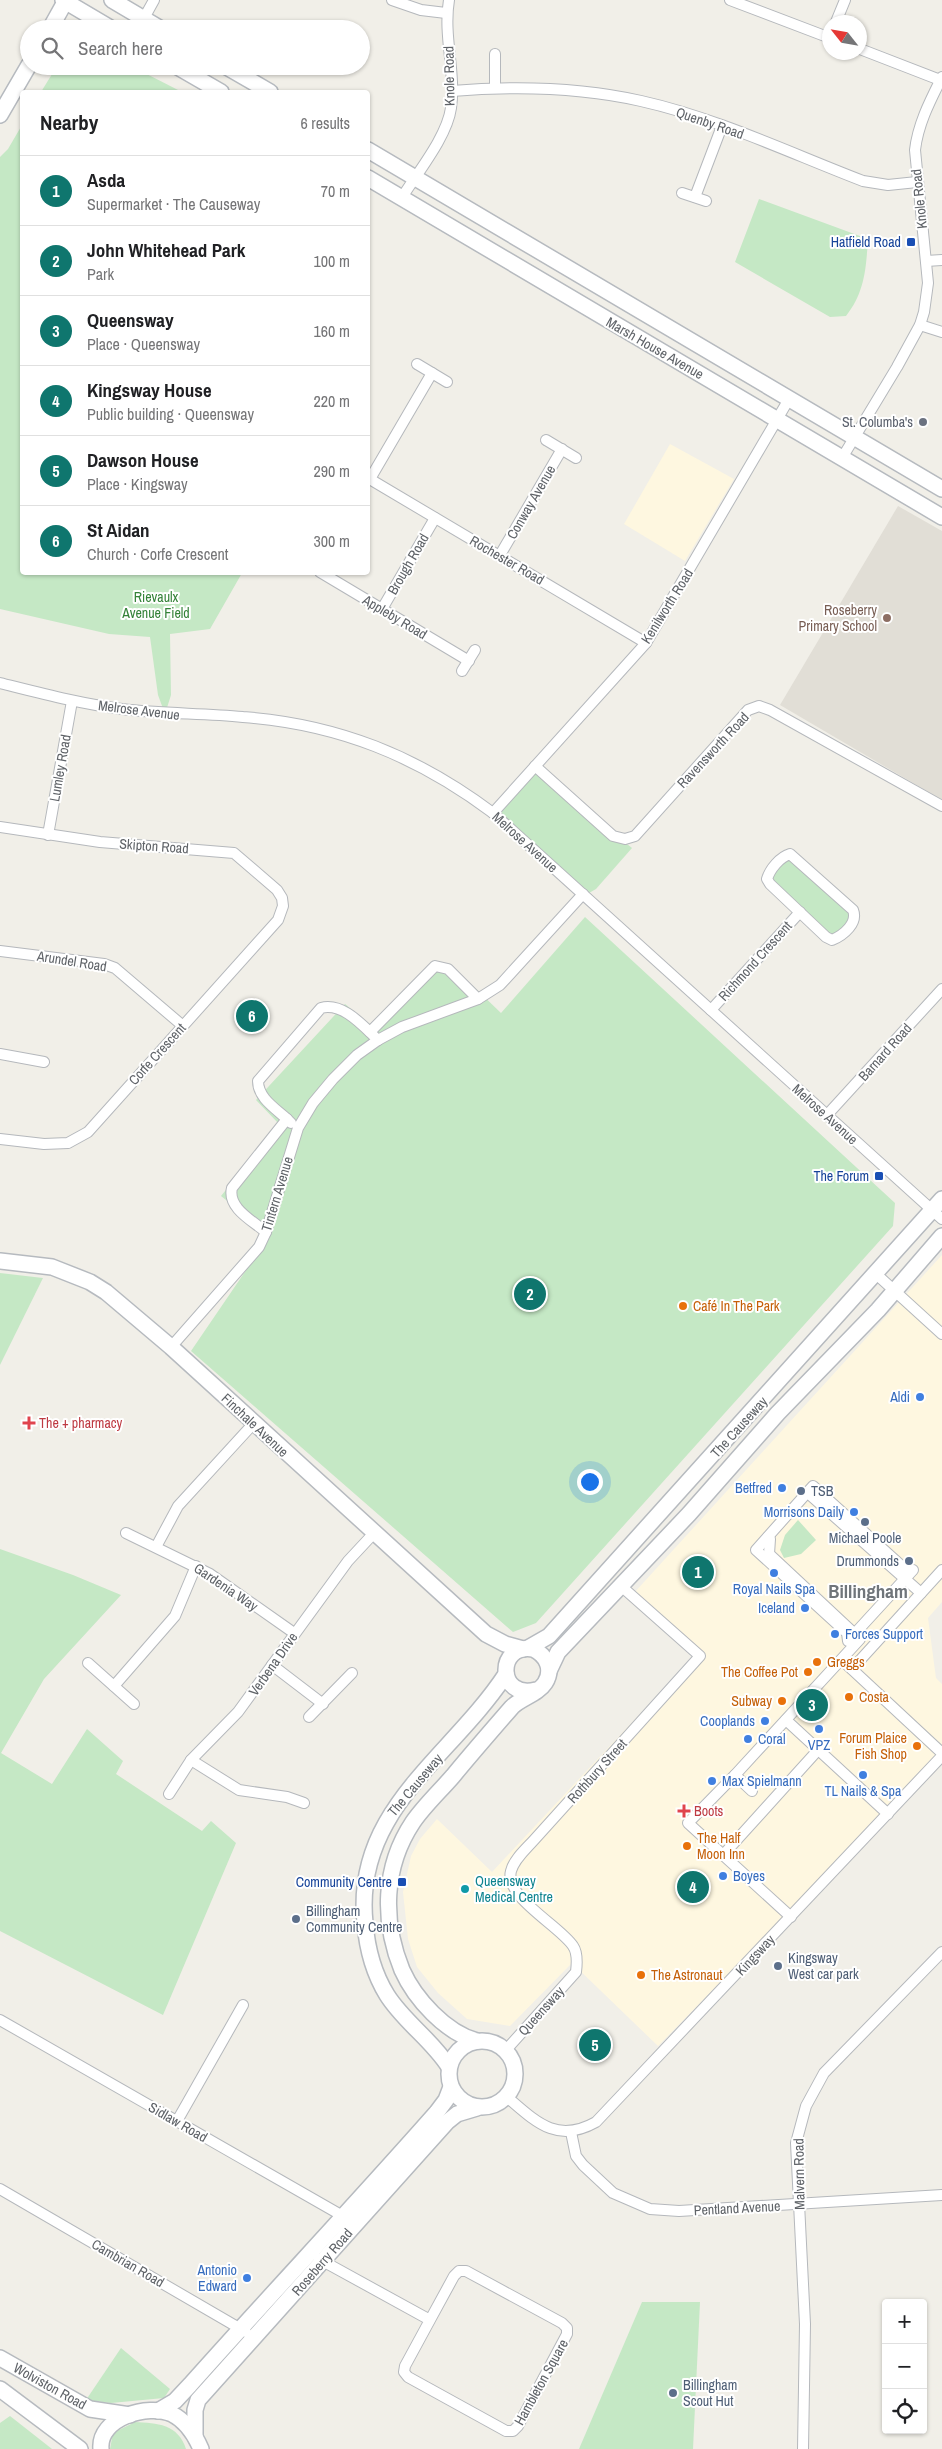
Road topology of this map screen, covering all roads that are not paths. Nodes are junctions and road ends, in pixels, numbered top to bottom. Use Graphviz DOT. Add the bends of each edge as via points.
graph roads {
  1 [pos="112,0"];
  2 [pos="154,0"];
  3 [pos="392,0"];
  4 [pos="449,0"];
  5 [pos="730,0"];
  6 [pos="845,0"];
  7 [pos="65,1"];
  8 [pos="446,13"];
  9 [pos="839,15"];
  10 [pos="55,20"];
  11 [pos="97,20"];
  12 [pos="136,20"];
  13 [pos="143,20"];
  14 [pos="822,35"];
  15 [pos="867,52"];
  16 [pos="495,54"];
  17 [pos="22,75"];
  18 [pos="192,75"];
  19 [pos="241,75"];
  20 [pos="941,79"];
  21 [pos="495,87"];
  22 [pos="218,90"];
  23 [pos="267,90"];
  24 [pos="452,91"];
  25 [pos="4,99"];
  26 [pos="0,115"];
  27 [pos="722,126"];
  28 [pos="370,151"];
  29 [pos="414,178"];
  30 [pos="370,179"];
  31 [pos="917,182"];
  32 [pos="682,193"];
  33 [pos="695,197"];
  34 [pos="401,198"];
  35 [pos="706,201"];
  36 [pos="942,260"];
  37 [pos="926,261"];
  38 [pos="920,325"];
  39 [pos="942,332"];
  40 [pos="417,364"];
  41 [pos="432,373"];
  42 [pos="447,382"];
  43 [pos="789,399"];
  44 [pos="777,420"];
  45 [pos="855,437"];
  46 [pos="546,440"];
  47 [pos="562,449"];
  48 [pos="576,458"];
  49 [pos="842,458"];
  50 [pos="370,476"];
  51 [pos="370,479"];
  52 [pos="942,489"];
  53 [pos="942,517"];
  54 [pos="435,518"];
  55 [pos="500,555"];
  56 [pos="325,575"];
  57 [pos="382,609"];
  58 [pos="646,643"];
  59 [pos="475,650"];
  60 [pos="469,661"];
  61 [pos="462,671"];
  62 [pos="0,683"];
  63 [pos="72,701"];
  64 [pos="535,766"];
  65 [pos="942,806"];
  66 [pos="493,813"];
  67 [pos="0,827"];
  68 [pos="48,835"];
  69 [pos="583,894"];
  70 [pos="284,906"];
  71 [pos="800,912"];
  72 [pos="0,954"];
  73 [pos="942,988"];
  74 [pos="478,999"];
  75 [pos="711,1010"];
  76 [pos="182,1026"];
  77 [pos="370,1032"];
  78 [pos="378,1040"];
  79 [pos="0,1054"];
  80 [pos="44,1062"];
  81 [pos="827,1115"];
  82 [pos="287,1119"];
  83 [pos="298,1128"];
  84 [pos="0,1139"];
  85 [pos="942,1198"];
  86 [pos="937,1215"];
  87 [pos="266,1232"];
  88 [pos="942,1236"];
  89 [pos="0,1261"];
  90 [pos="875,1273"];
  91 [pos="894,1291"];
  92 [pos="942,1334"];
  93 [pos="171,1347"];
  94 [pos="253,1424"];
  95 [pos="375,1532"];
  96 [pos="126,1533"];
  97 [pos="156,1547"];
  98 [pos="196,1566"];
  99 [pos="942,1570"];
  100 [pos="905,1579"];
  101 [pos="621,1586"];
  102 [pos="921,1593"];
  103 [pos="294,1633"];
  104 [pos="486,1634"];
  105 [pos="858,1636"];
  106 [pos="526,1648"];
  107 [pos="842,1660"];
  108 [pos="88,1663"];
  109 [pos="272,1665"];
  110 [pos="852,1669"];
  111 [pos="506,1670"];
  112 [pos="549,1671"];
  113 [pos="352,1673"];
  114 [pos="114,1686"];
  115 [pos="536,1690"];
  116 [pos="134,1704"];
  117 [pos="323,1704"];
  118 [pos="309,1717"];
  119 [pos="786,1720"];
  120 [pos="818,1750"];
  121 [pos="942,1755"];
  122 [pos="190,1760"];
  123 [pos="735,1775"];
  124 [pos="752,1791"];
  125 [pos="169,1794"];
  126 [pos="304,1803"];
  127 [pos="888,1814"];
  128 [pos="724,1854"];
  129 [pos="791,1916"];
  130 [pos="942,1952"];
  131 [pos="576,1972"];
  132 [pos="243,2006"];
  133 [pos="0,2020"];
  134 [pos="477,2041"];
  135 [pos="506,2050"];
  136 [pos="449,2067"];
  137 [pos="450,2087"];
  138 [pos="507,2097"];
  139 [pos="476,2108"];
  140 [pos="177,2121"];
  141 [pos="571,2132"];
  142 [pos="0,2189"];
  143 [pos="942,2195"];
  144 [pos="799,2204"];
  145 [pos="350,2220"];
  146 [pos="310,2252"];
  147 [pos="323,2262"];
  148 [pos="430,2320"];
  149 [pos="241,2329"];
  150 [pos="255,2337"];
  151 [pos="0,2358"];
  152 [pos="0,2389"];
  153 [pos="158,2412"];
  154 [pos="130,2415"];
  155 [pos="198,2442"];
  156 [pos="80,2449"];
  157 [pos="101,2449"];
  158 [pos="803,2449"];
  1 -- 12 [label="street"];
  2 -- 13 [label="street"];
  3 -- 8 [label="street" via="421,10"];
  4 -- 8 [label="street, Knole Road"];
  5 -- 14 [label="street"];
  6 -- 9 [label="street"];
  7 -- 10 [label="street"];
  7 -- 11 [label="street"];
  8 -- 24 [label="street, Knole Road"];
  15 -- 20 [label="street"];
  16 -- 21 [label="street"];
  17 -- 25 [label="street"];
  18 -- 22 [label="street"];
  19 -- 23 [label="street"];
  20 -- 31 [label="street, Knole Road" via="916,135"];
  21 -- 24 [label="street, Quenby Road"];
  21 -- 27 [label="street, Quenby Road" via="611,96 678,111"];
  24 -- 29 [label="street, Knole Road" via="445,128"];
  25 -- 26 [label="street"];
  27 -- 31 [label="street, Quenby Road" via="863,181 888,186"];
  27 -- 33 [label="street"];
  28 -- 29 [label="street, Marsh House Avenue"];
  29 -- 34 [label="street, Knole Road"];
  29 -- 43 [label="street, Marsh House Avenue"];
  30 -- 34 [label="street, Marsh House Avenue"];
  31 -- 37 [label="street, Knole Road"];
  32 -- 33 [label="street"];
  33 -- 35 [label="street"];
  34 -- 44 [label="street, Marsh House Avenue"];
  36 -- 37 [label="street"];
  37 -- 38 [label="street, Knole Road" via="928,283"];
  38 -- 39 [label="street"];
  38 -- 45 [label="street, Knole Road"];
  40 -- 41 [label="street"];
  41 -- 42 [label="street"];
  41 -- 50 [label="street"];
  43 -- 44 [label="street, Kenilworth Road"];
  43 -- 45 [label="street, Marsh House Avenue"];
  44 -- 49 [label="street, Marsh House Avenue"];
  44 -- 58 [label="street, Kenilworth Road"];
  45 -- 49 [label="street, Knole Road"];
  45 -- 52 [label="street, Marsh House Avenue"];
  46 -- 47 [label="street, Conway Avenue"];
  47 -- 48 [label="street, Conway Avenue"];
  47 -- 55 [label="street, Conway Avenue"];
  49 -- 53 [label="street, Marsh House Avenue"];
  51 -- 54 [label="street, Rochester Road"];
  54 -- 55 [label="street, Rochester Road"];
  54 -- 57 [label="street, Brough Road"];
  55 -- 58 [label="street, Rochester Road"];
  56 -- 57 [label="street, Appleby Road"];
  57 -- 60 [label="street, Appleby Road"];
  58 -- 64 [label="street, Kenilworth Road"];
  59 -- 60 [label="street"];
  60 -- 61 [label="street"];
  62 -- 63 [label="street, Melrose Avenue"];
  63 -- 66 [label="street, Melrose Avenue" via="172,715 262,719 326,730 413,761 467,793"];
  63 -- 68 [label="street, Lumley Road"];
  64 -- 65 [label="street, Ravensworth Road" via="613,836 625,839 634,836 748,710 759,706"];
  64 -- 66 [label="street, Kenilworth Road"];
  66 -- 69 [label="street, Melrose Avenue"];
  67 -- 68 [label="street, Skipton Road"];
  68 -- 70 [label="street, Skipton Road" via="234,853 277,890"];
  69 -- 74 [label="street, Tintern Avenue" via="500,985"];
  69 -- 75 [label="street, Melrose Avenue"];
  70 -- 76 [label="street, Corfe Crescent" via="278,920"];
  71 -- 71 [label="street, Richmond Crescent" via="767,879 769,872 790,854 853,910 855,916 854,922 832,940"];
  71 -- 75 [label="street, Richmond Crescent"];
  72 -- 76 [label="street, Arundel Road" via="104,964 115,968"];
  73 -- 81 [label="street, Barnard Road"];
  74 -- 77 [label="street" via="448,969 435,966"];
  74 -- 78 [label="street, Tintern Avenue" via="402,1027"];
  75 -- 81 [label="street, Melrose Avenue"];
  76 -- 84 [label="street, Corfe Crescent" via="88,1132 68,1142 44,1144"];
  77 -- 78 [label="street"];
  77 -- 82 [label="street" via="340,1008 321,1008 258,1080 262,1096"];
  78 -- 83 [label="street, Tintern Avenue" via="333,1079"];
  79 -- 80 [label="street"];
  81 -- 86 [label="street, Melrose Avenue"];
  82 -- 83 [label="street"];
  82 -- 87 [label="street" via="232,1188 230,1196 233,1204"];
  83 -- 87 [label="street, Tintern Avenue"];
  85 -- 86 [label="street, The Causeway"];
  86 -- 90 [label="street, The Causeway"];
  87 -- 93 [label="street, Tintern Avenue" via="250,1260"];
  88 -- 91 [label="street, The Causeway"];
  89 -- 93 [label="street, Finchale Avenue" via="52,1267 90,1282 125,1306"];
  90 -- 91 [label="street"];
  90 -- 106 [label="street, The Causeway" via="549,1636"];
  91 -- 92 [label="street"];
  91 -- 101 [label="street, The Causeway"];
  93 -- 94 [label="street, Finchale Avenue"];
  94 -- 95 [label="street, Finchale Avenue"];
  94 -- 97 [label="street" via="178,1506"];
  95 -- 103 [label="street, Verbena Drive" via="348,1561"];
  95 -- 104 [label="street, Finchale Avenue"];
  96 -- 97 [label="street, Gardenia Way"];
  97 -- 98 [label="street, Gardenia Way"];
  98 -- 103 [label="street, Gardenia Way"];
  98 -- 114 [label="street" via="175,1616"];
  99 -- 102 [label="street"];
  100 -- 102 [label="street"];
  100 -- 105 [label="street"];
  100 -- 105 [label="street" via="812,1491 769,1538 769,1554"];
  101 -- 112 [label="street, The Causeway" via="558,1652"];
  101 -- 131 [label="street, Rothbury Street" via="700,1656 511,1868 510,1880 517,1892 574,1946"];
  102 -- 110 [label="street"];
  103 -- 109 [label="street, Verbena Drive"];
  104 -- 106 [label="street, Finchale Avenue" via="505,1644"];
  104 -- 111 [label="street, Finchale Avenue"];
  105 -- 107 [label="street"];
  106 -- 111 [label="street, The Causeway" via="510,1656"];
  106 -- 112 [label="street" via="539,1652 545,1658"];
  107 -- 110 [label="street"];
  107 -- 119 [label="street"];
  108 -- 114 [label="street"];
  109 -- 117 [label="street"];
  109 -- 122 [label="street, Verbena Drive" via="238,1712"];
  110 -- 121 [label="street"];
  111 -- 115 [label="street" via="510,1684 517,1690"];
  111 -- 136 [label="street, The Causeway" via="490,1697 390,1814 376,1839 366,1876 364,1911 373,1964 387,1995"];
  112 -- 115 [label="street, The Causeway" via="546,1682"];
  113 -- 117 [label="street"];
  114 -- 116 [label="street"];
  115 -- 134 [label="street, The Causeway" via="514,1705 414,1821 394,1862 389,1886 389,1930 404,1974 416,1993 450,2028 465,2038"];
  117 -- 118 [label="street"];
  119 -- 120 [label="street"];
  119 -- 123 [label="street"];
  120 -- 127 [label="street"];
  120 -- 128 [label="street"];
  121 -- 127 [label="street, Kingsway"];
  122 -- 125 [label="street, Verbena Drive"];
  122 -- 126 [label="street" via="239,1790 287,1797"];
  123 -- 124 [label="street"];
  123 -- 128 [label="street" via="688,1823"];
  127 -- 129 [label="street, Kingsway"];
  128 -- 129 [label="street"];
  129 -- 141 [label="street, Kingsway" via="603,2115 587,2127"];
  130 -- 144 [label="street, Malvern Road" via="824,2073 815,2088 798,2128"];
  131 -- 135 [label="street, Queensway"];
  132 -- 140 [label="street"];
  133 -- 140 [label="street, Sidlaw Road"];
  134 -- 135 [label="street" via="493,2042"];
  134 -- 136 [label="street" via="460,2049"];
  135 -- 138 [label="street" via="515,2068 515,2079"];
  136 -- 137 [label="street"];
  137 -- 139 [label="street" via="456,2096"];
  137 -- 145 [label="street, Roseberry Road" via="437,2112"];
  138 -- 139 [label="street" via="491,2107"];
  138 -- 141 [label="street" via="549,2129"];
  139 -- 145 [label="street, Roseberry Road" via="457,2114 447,2122"];
  140 -- 145 [label="street, Sidlaw Road"];
  141 -- 144 [label="street, Pentland Avenue" via="576,2156 582,2165 613,2193 650,2209 679,2211"];
  142 -- 149 [label="street, Cambrian Road"];
  143 -- 144 [label="street, Pentland Avenue"];
  144 -- 158 [label="street, Malvern Road" via="805,2324"];
  145 -- 146 [label="street, Roseberry Road"];
  145 -- 147 [label="street, Roseberry Road"];
  146 -- 147 [label="street"];
  146 -- 149 [label="street, Roseberry Road"];
  147 -- 148 [label="street"];
  147 -- 150 [label="street, Roseberry Road"];
  148 -- 148 [label="street, Hambleton Square" via="404,2372 506,2431 513,2431 567,2334 567,2328 466,2271 459,2271 454,2276"];
  149 -- 150 [label="street, Cambrian Road"];
  149 -- 153 [label="street, Roseberry Road" via="175,2401"];
  150 -- 155 [label="street, Roseberry Road" via="198,2400 195,2410"];
  151 -- 154 [label="street, Wolviston Road" via="90,2409"];
  152 -- 156 [label="street, Wolviston Road"];
  153 -- 154 [label="street, Wolviston Road"];
  153 -- 155 [label="street" via="171,2414"];
  154 -- 157 [label="street, Wolviston Road" via="110,2424 103,2433"];
}
